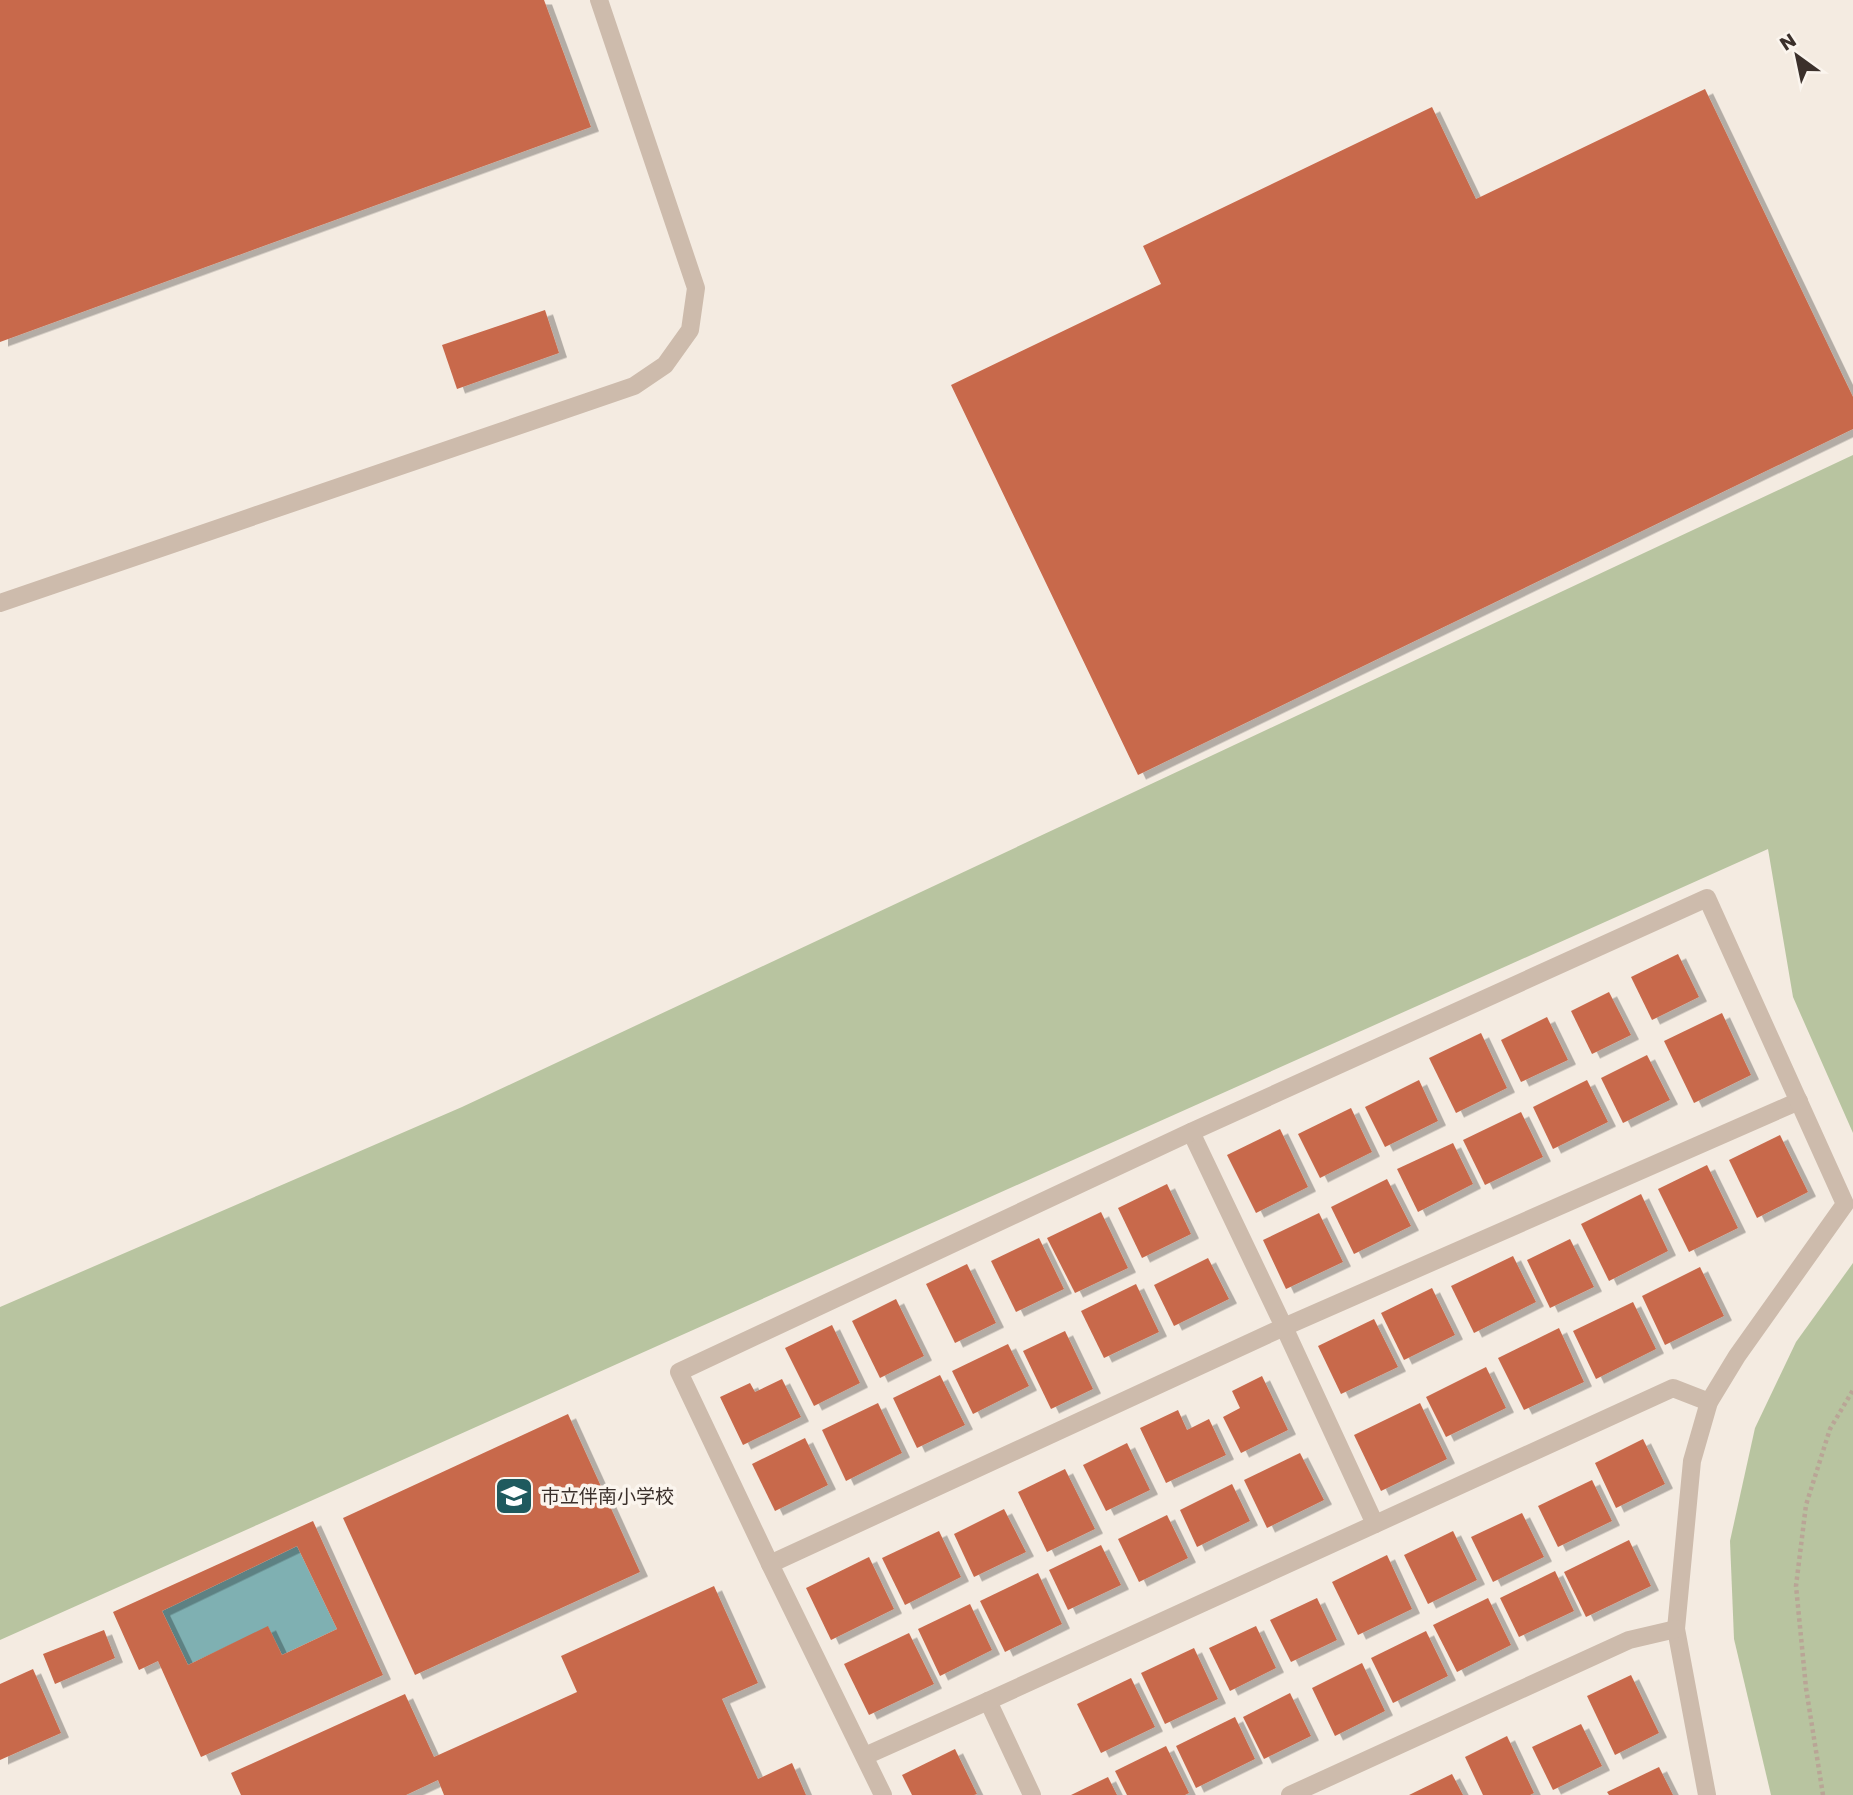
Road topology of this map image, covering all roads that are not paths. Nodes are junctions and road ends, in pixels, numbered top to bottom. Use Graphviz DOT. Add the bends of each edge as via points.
graph roads {
  1 [pos="599,0"];
  2 [pos="0,603"];
  3 [pos="1799,1101"];
  4 [pos="1191,1132"];
  5 [pos="1284,1327"];
  6 [pos="1709,1402"];
  7 [pos="1375,1524"];
  8 [pos="770,1564"];
  9 [pos="1676,1629"];
  10 [pos="988,1701"];
  11 [pos="865,1756"];
  12 [pos="883,1795"];
  13 [pos="1032,1795"];
  14 [pos="1290,1795"];
  15 [pos="1707,1795"];
  1 -- 2 [label="street" via="696,288 690,330 665,365 634,386"];
  3 -- 4 [label="street" via="1707,898"];
  3 -- 5 [label="street"];
  3 -- 6 [label="street" via="1845,1203"];
  4 -- 5 [label="street"];
  4 -- 8 [label="street" via="679,1372"];
  5 -- 7 [label="street"];
  5 -- 8 [label="street"];
  6 -- 7 [label="street" via="1674,1388"];
  6 -- 9 [label="street" via="1692,1461"];
  7 -- 10 [label="street"];
  8 -- 11 [label="street"];
  9 -- 14 [label="street" via="1629,1640"];
  9 -- 15 [label="street"];
  10 -- 11 [label="street"];
  10 -- 13 [label="street"];
  11 -- 12 [label="street"];
}
